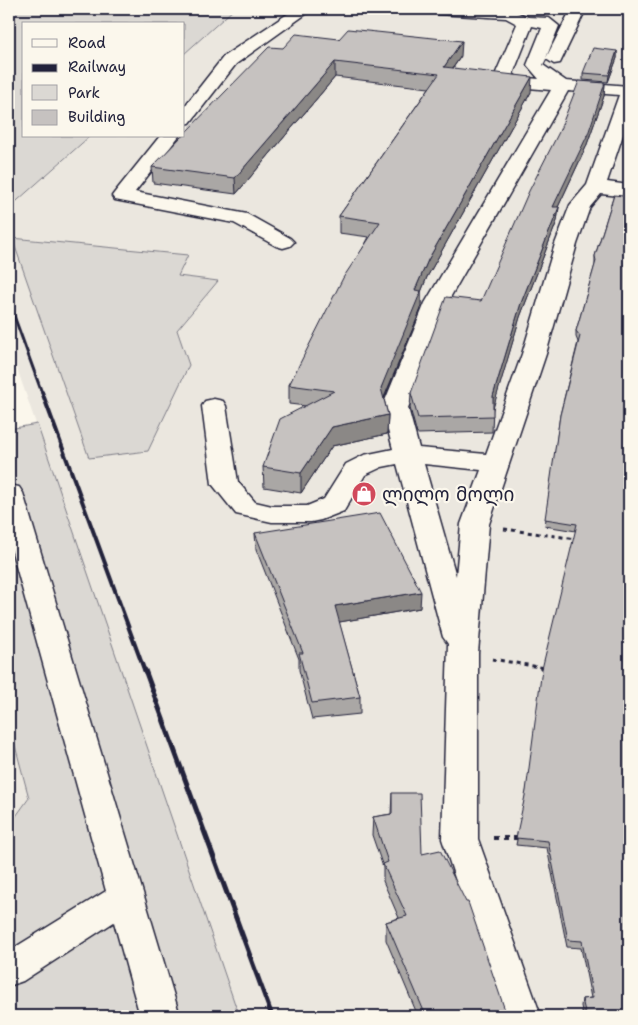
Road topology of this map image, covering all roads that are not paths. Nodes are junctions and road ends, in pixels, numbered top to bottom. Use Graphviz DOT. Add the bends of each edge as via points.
graph roads {
  1 [pos="305,9"];
  2 [pos="437,9"];
  3 [pos="583,9"];
  4 [pos="537,17"];
  5 [pos="562,86"];
  6 [pos="629,91"];
  7 [pos="185,118"];
  8 [pos="168,138"];
  9 [pos="596,187"];
  10 [pos="629,191"];
  11 [pos="283,242"];
  12 [pos="214,406"];
  13 [pos="408,455"];
  14 [pos="495,463"];
  15 [pos="9,493"];
  16 [pos="462,653"];
  17 [pos="126,896"];
  18 [pos="9,970"];
  19 [pos="160,1016"];
  20 [pos="521,1016"];
  1 -- 7 [label="lane" via="230,60"];
  2 -- 4 [label="lane"];
  3 -- 5 [label="lane" via="577,12 550,71"];
  4 -- 5 [label="lane" via="551,26 535,66"];
  4 -- 5 [label="lane" via="504,75 512,82"];
  5 -- 6 [label="lane"];
  5 -- 13 [label="lane" via="436,303 395,408"];
  6 -- 9 [label="lane"];
  8 -- 11 [label="lane" via="122,196 240,218"];
  9 -- 10 [label="lane"];
  9 -- 14 [label="lane" via="580,205 534,354"];
  12 -- 13 [label="lane" via="225,484 246,508 272,514 311,514 334,504 355,470 373,461"];
  13 -- 14 [label="lane"];
  13 -- 16 [label="lane"];
  14 -- 16 [label="lane" via="475,524"];
  15 -- 17 [label="lane"];
  16 -- 20 [label="lane" via="460,839"];
  17 -- 18 [label="lane"];
  17 -- 19 [label="lane"];
}
